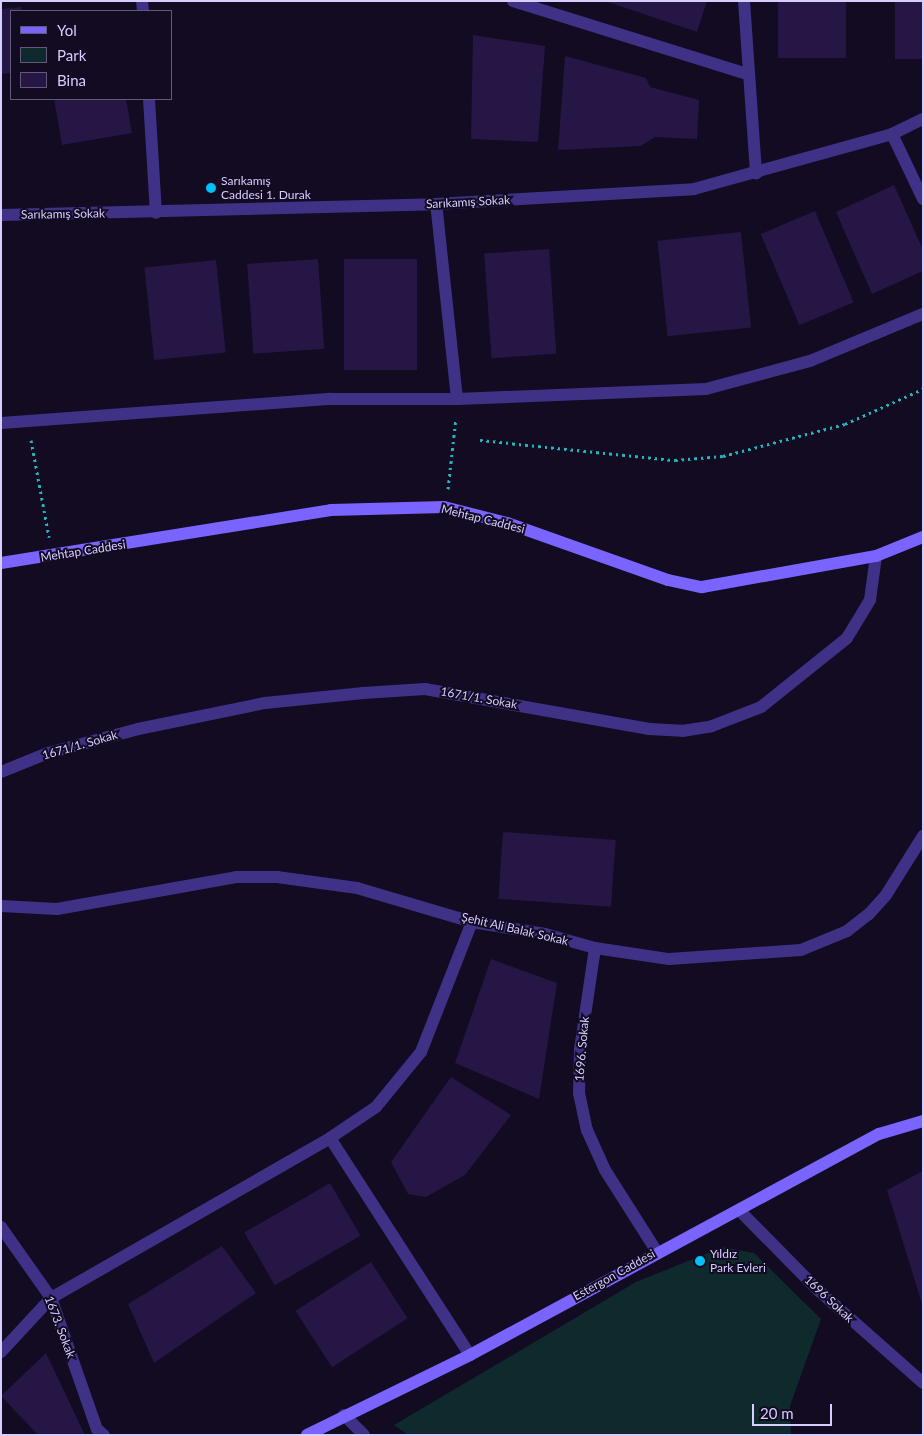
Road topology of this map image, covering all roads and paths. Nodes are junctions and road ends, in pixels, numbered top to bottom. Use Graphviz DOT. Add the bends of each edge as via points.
graph roads {
  1 [pos="513,1"];
  2 [pos="744,1"];
  3 [pos="748,74"];
  4 [pos="149,100"];
  5 [pos="923,118"];
  6 [pos="892,134"];
  7 [pos="756,174"];
  8 [pos="923,199"];
  9 [pos="436,204"];
  10 [pos="156,213"];
  11 [pos="1,215"];
  12 [pos="923,314"];
  13 [pos="923,389"];
  14 [pos="458,399"];
  15 [pos="28,421"];
  16 [pos="1,423"];
  17 [pos="480,440"];
  18 [pos="444,507"];
  19 [pos="923,537"];
  20 [pos="876,556"];
  21 [pos="54,557"];
  22 [pos="1,563"];
  23 [pos="1,772"];
  24 [pos="923,836"];
  25 [pos="1,906"];
  26 [pos="472,922"];
  27 [pos="595,948"];
  28 [pos="923,1121"];
  29 [pos="330,1138"];
  30 [pos="739,1210"];
  31 [pos="1,1227"];
  32 [pos="656,1252"];
  33 [pos="51,1298"];
  34 [pos="1,1352"];
  35 [pos="470,1355"];
  36 [pos="923,1383"];
  37 [pos="344,1415"];
  38 [pos="104,1435"];
  39 [pos="307,1435"];
  40 [pos="364,1435"];
  1 -- 3 [label="street"];
  2 -- 3 [label="street"];
  3 -- 7 [label="street"];
  4 -- 10 [label="street"];
  5 -- 6 [label="street, Sarıkamış Sokak"];
  6 -- 7 [label="street, Sarıkamış Sokak"];
  6 -- 8 [label="street"];
  7 -- 9 [label="street, Sarıkamış Sokak" via="694,190"];
  9 -- 10 [label="street, Sarıkamış Sokak"];
  9 -- 14 [label="street"];
  10 -- 11 [label="street, Sarıkamış Sokak"];
  12 -- 14 [label="street" via="776,373 706,389"];
  13 -- 17 [label="path" via="845,424 723,456 675,460"];
  14 -- 15 [label="street" via="330,399"];
  14 -- 18 [label="path" via="452,470"];
  15 -- 16 [label="street"];
  15 -- 21 [label="path"];
  18 -- 20 [label="main road, Mehtap Caddesi" via="507,523 668,580 702,587"];
  18 -- 21 [label="main road, Mehtap Caddesi" via="331,510"];
  19 -- 20 [label="main road, Mehtap Caddesi"];
  20 -- 23 [label="street, 1671/1. Sokak" via="870,600 847,638 761,707 712,726 682,731 649,729 425,689 363,693 265,703 138,729 48,753"];
  21 -- 22 [label="main road, Mehtap Caddesi"];
  24 -- 27 [label="street, Şehit Ali Balak Sokak" via="875,908 847,931 822,943 801,950 669,959"];
  25 -- 26 [label="street, Şehit Ali Balak Sokak" via="57,909 236,877 277,877 358,888"];
  26 -- 27 [label="street, Şehit Ali Balak Sokak" via="545,934"];
  26 -- 29 [label="street" via="421,1052 408,1072 376,1107"];
  27 -- 32 [label="street, 1696. Sokak" via="580,1050 581,1102 587,1130 605,1170"];
  28 -- 30 [label="main road, Estergon Caddesi" via="879,1134"];
  29 -- 33 [label="street"];
  29 -- 35 [label="street"];
  30 -- 32 [label="main road, Estergon Caddesi"];
  30 -- 36 [label="street, 1696 Sokak" via="818,1290"];
  31 -- 33 [label="street, 1673. Sokak"];
  32 -- 35 [label="main road, Estergon Caddesi"];
  33 -- 34 [label="street"];
  33 -- 38 [label="street, 1673. Sokak" via="97,1429"];
  35 -- 37 [label="main road, Estergon Caddesi"];
  37 -- 39 [label="main road, Estergon Caddesi"];
  37 -- 40 [label="street"];
}
